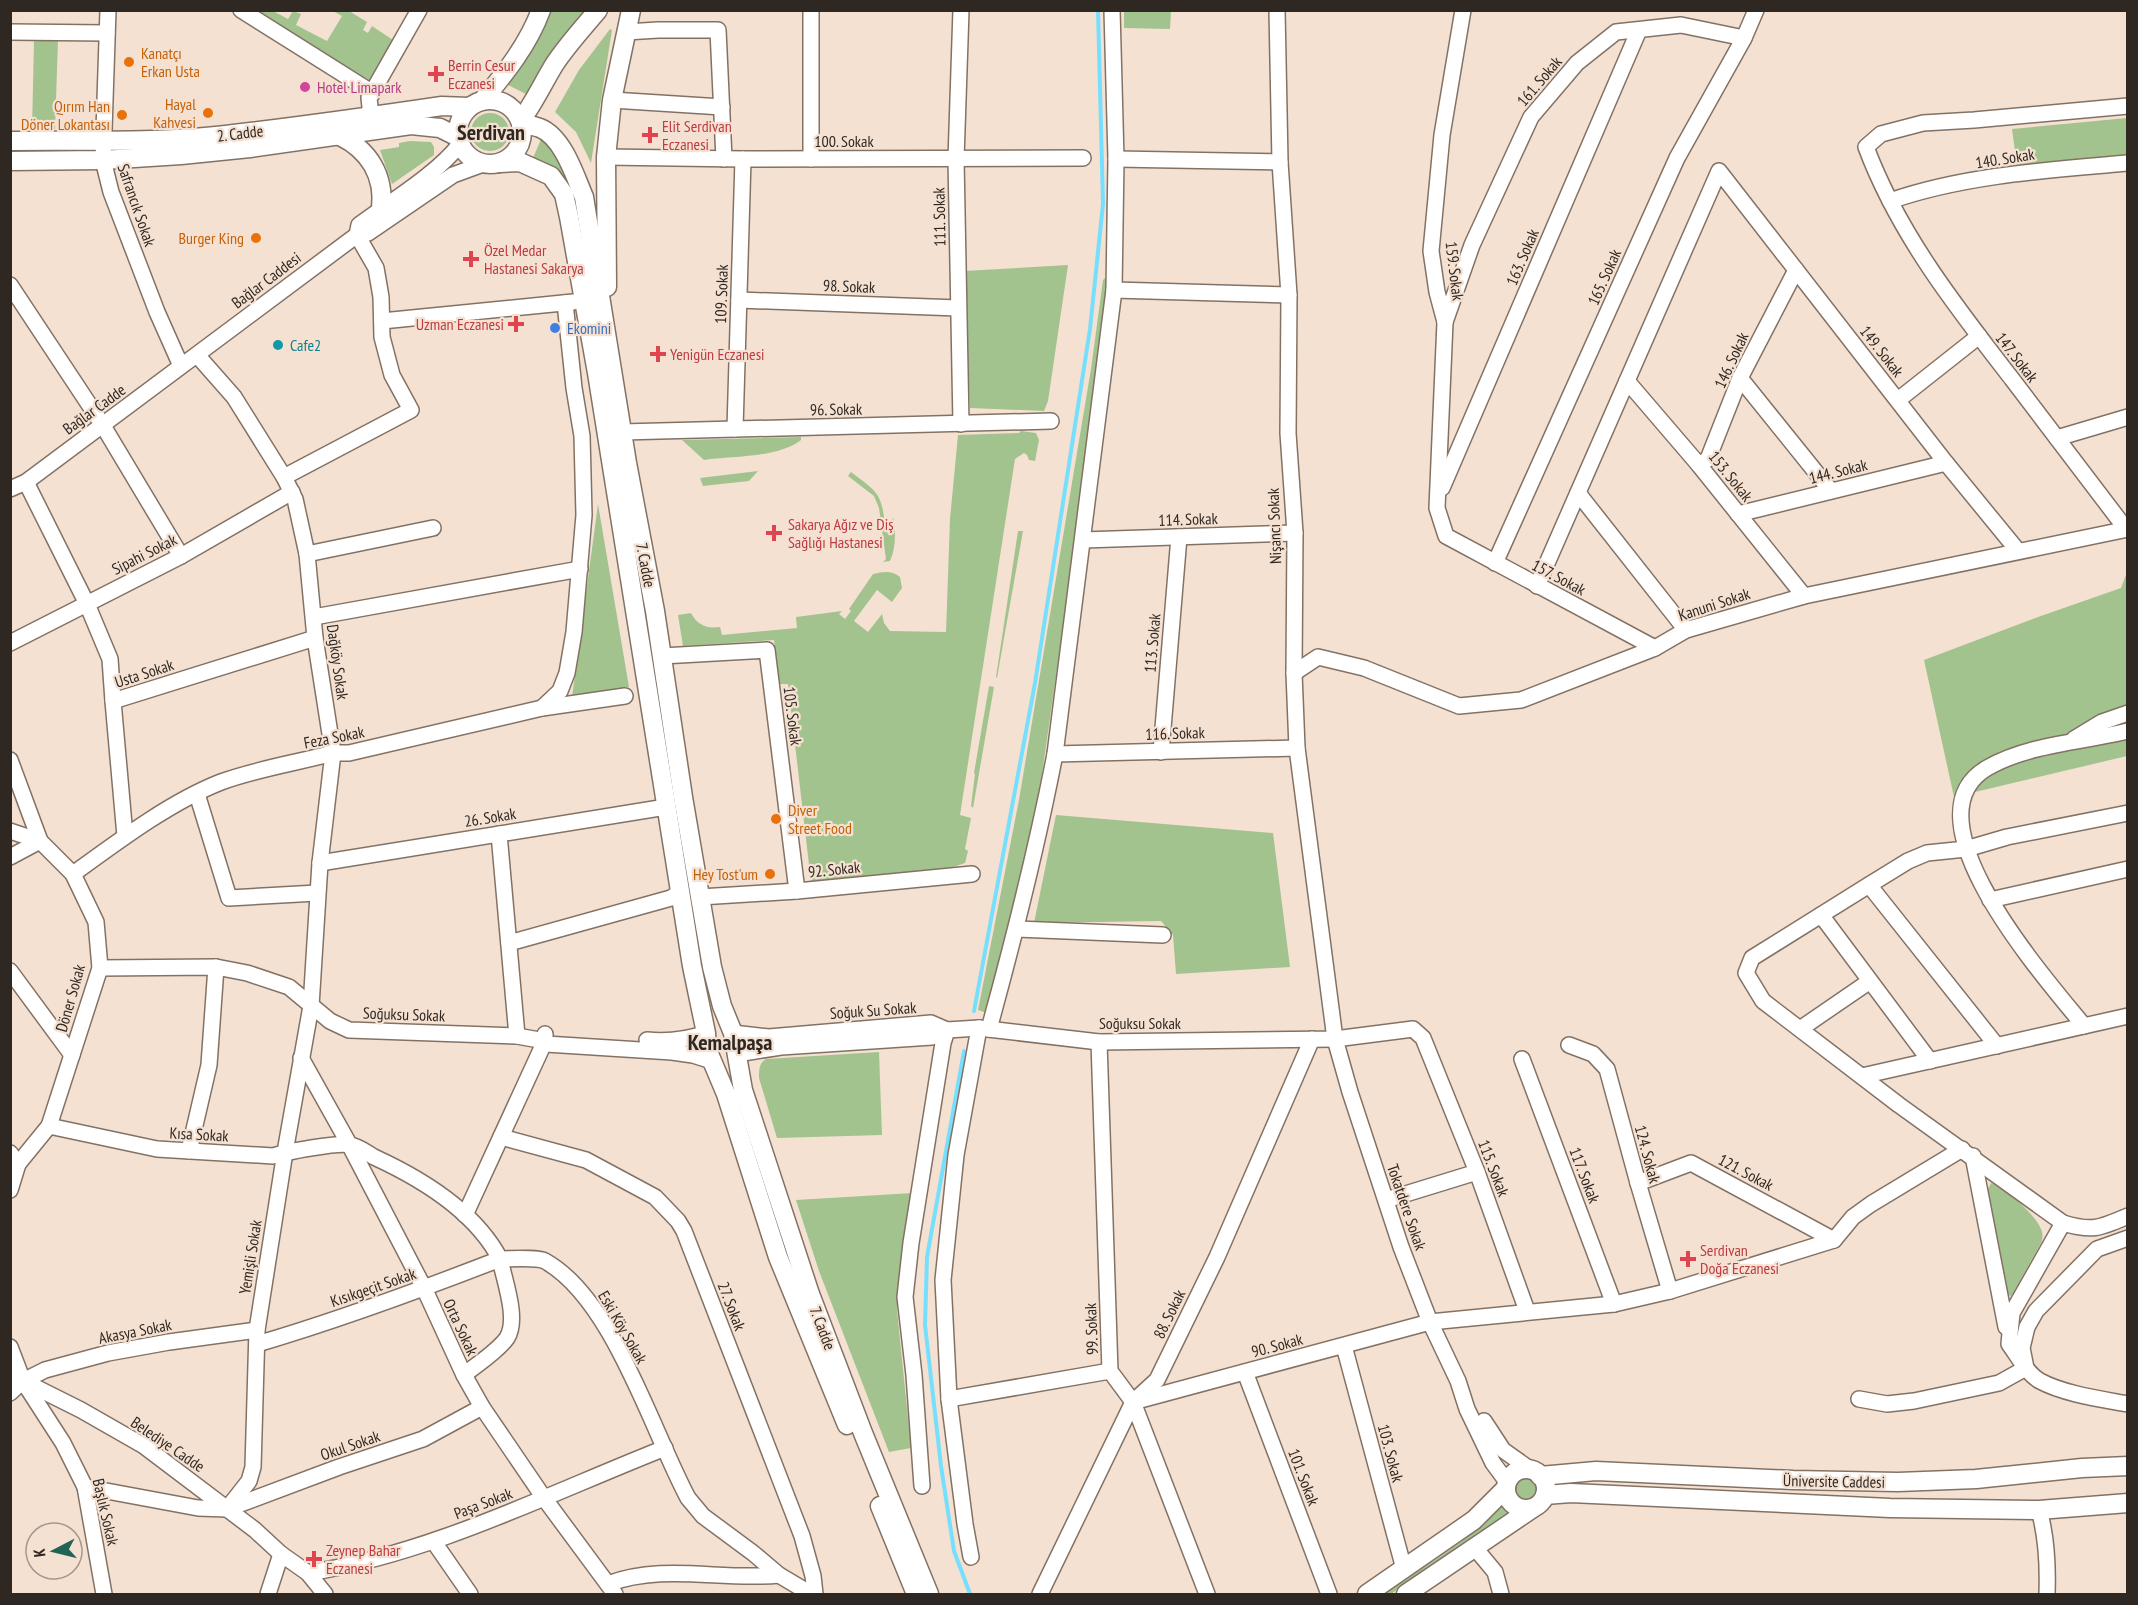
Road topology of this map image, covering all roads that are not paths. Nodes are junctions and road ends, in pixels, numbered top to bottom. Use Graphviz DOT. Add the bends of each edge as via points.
graph roads {
  1 [pos="108,10"];
  2 [pos="241,10"];
  3 [pos="419,10"];
  4 [pos="541,10"];
  5 [pos="598,10"];
  6 [pos="631,10"];
  7 [pos="811,10"];
  8 [pos="961,10"];
  9 [pos="1112,10"];
  10 [pos="1276,10"];
  11 [pos="1463,10"];
  12 [pos="1756,10"];
  13 [pos="1639,30"];
  14 [pos="10,32"];
  15 [pos="626,32"];
  16 [pos="107,33"];
  17 [pos="1744,38"];
  18 [pos="372,93"];
  19 [pos="612,100"];
  20 [pos="476,104"];
  21 [pos="2127,106"];
  22 [pos="722,107"];
  23 [pos="371,116"];
  24 [pos="521,122"];
  25 [pos="340,136"];
  26 [pos="102,140"];
  27 [pos="459,140"];
  28 [pos="10,141"];
  29 [pos="606,157"];
  30 [pos="1083,158"];
  31 [pos="724,159"];
  32 [pos="743,159"];
  33 [pos="811,159"];
  34 [pos="956,159"];
  35 [pos="1116,159"];
  36 [pos="10,160"];
  37 [pos="103,160"];
  38 [pos="1280,162"];
  39 [pos="492,163"];
  40 [pos="2127,164"];
  41 [pos="1890,201"];
  42 [pos="381,209"];
  43 [pos="357,235"];
  44 [pos="1796,270"];
  45 [pos="10,285"];
  46 [pos="1114,290"];
  47 [pos="1289,295"];
  48 [pos="739,300"];
  49 [pos="583,301"];
  50 [pos="565,303"];
  51 [pos="958,308"];
  52 [pos="382,321"];
  53 [pos="1445,322"];
  54 [pos="607,331"];
  55 [pos="1979,336"];
  56 [pos="197,355"];
  57 [pos="181,366"];
  58 [pos="1740,378"];
  59 [pos="1627,381"];
  60 [pos="1898,400"];
  61 [pos="2127,417"];
  62 [pos="1051,422"];
  63 [pos="102,424"];
  64 [pos="961,424"];
  65 [pos="735,429"];
  66 [pos="622,432"];
  67 [pos="2057,438"];
  68 [pos="1946,463"];
  69 [pos="1699,465"];
  70 [pos="284,477"];
  71 [pos="26,482"];
  72 [pos="10,489"];
  73 [pos="1831,491"];
  74 [pos="292,492"];
  75 [pos="1578,493"];
  76 [pos="1437,499"];
  77 [pos="1738,514"];
  78 [pos="433,528"];
  79 [pos="2127,529"];
  80 [pos="1294,533"];
  81 [pos="1446,536"];
  82 [pos="1179,537"];
  83 [pos="1083,540"];
  84 [pos="2018,551"];
  85 [pos="307,554"];
  86 [pos="181,556"];
  87 [pos="1495,563"];
  88 [pos="580,569"];
  89 [pos="1537,586"];
  90 [pos="1804,596"];
  91 [pos="87,604"];
  92 [pos="314,617"];
  93 [pos="1686,630"];
  94 [pos="315,638"];
  95 [pos="10,643"];
  96 [pos="1655,648"];
  97 [pos="662,656"];
  98 [pos="1294,673"];
  99 [pos="625,696"];
  100 [pos="114,701"];
  101 [pos="542,708"];
  102 [pos="2127,714"];
  103 [pos="2127,731"];
  104 [pos="2067,743"];
  105 [pos="1297,747"];
  106 [pos="1161,752"];
  107 [pos="333,753"];
  108 [pos="1054,754"];
  109 [pos="10,760"];
  110 [pos="197,794"];
  111 [pos="666,807"];
  112 [pos="2127,813"];
  113 [pos="10,831"];
  114 [pos="499,834"];
  115 [pos="125,837"];
  116 [pos="40,841"];
  117 [pos="1966,849"];
  118 [pos="10,857"];
  119 [pos="320,863"];
  120 [pos="2127,869"];
  121 [pos="73,874"];
  122 [pos="972,874"];
  123 [pos="1869,885"];
  124 [pos="797,891"];
  125 [pos="680,892"];
  126 [pos="317,893"];
  127 [pos="700,897"];
  128 [pos="1990,900"];
  129 [pos="1821,915"];
  130 [pos="1017,928"];
  131 [pos="1162,935"];
  132 [pos="509,943"];
  133 [pos="216,967"];
  134 [pos="99,968"];
  135 [pos="10,970"];
  136 [pos="1870,981"];
  137 [pos="310,1006"];
  138 [pos="2127,1016"];
  139 [pos="2084,1026"];
  140 [pos="984,1028"];
  141 [pos="1800,1029"];
  142 [pos="947,1030"];
  143 [pos="706,1033"];
  144 [pos="733,1033"];
  145 [pos="517,1036"];
  146 [pos="1423,1038"];
  147 [pos="1312,1039"];
  148 [pos="1335,1039"];
  149 [pos="544,1041"];
  150 [pos="1099,1042"];
  151 [pos="1569,1045"];
  152 [pos="1997,1046"];
  153 [pos="737,1054"];
  154 [pos="72,1055"];
  155 [pos="301,1059"];
  156 [pos="1522,1059"];
  157 [pos="712,1061"];
  158 [pos="1930,1061"];
  159 [pos="1862,1076"];
  160 [pos="49,1126"];
  161 [pos="501,1137"];
  162 [pos="349,1144"];
  163 [pos="189,1151"];
  164 [pos="285,1152"];
  165 [pos="1968,1153"];
  166 [pos="14,1158"];
  167 [pos="1477,1172"];
  168 [pos="1638,1184"];
  169 [pos="10,1190"];
  170 [pos="1386,1200"];
  171 [pos="465,1215"];
  172 [pos="2127,1216"];
  173 [pos="2063,1223"];
  174 [pos="2127,1238"];
  175 [pos="1834,1240"];
  176 [pos="500,1259"];
  177 [pos="424,1288"];
  178 [pos="1670,1292"];
  179 [pos="1614,1304"];
  180 [pos="1527,1311"];
  181 [pos="1430,1323"];
  182 [pos="257,1337"];
  183 [pos="2009,1344"];
  184 [pos="1344,1346"];
  185 [pos="10,1347"];
  186 [pos="2026,1368"];
  187 [pos="10,1371"];
  188 [pos="1110,1371"];
  189 [pos="1245,1372"];
  190 [pos="464,1375"];
  191 [pos="23,1381"];
  192 [pos="1458,1382"];
  193 [pos="10,1393"];
  194 [pos="949,1399"];
  195 [pos="1859,1399"];
  196 [pos="1133,1402"];
  197 [pos="2127,1404"];
  198 [pos="482,1407"];
  199 [pos="665,1448"];
  200 [pos="2127,1466"];
  201 [pos="1535,1473"];
  202 [pos="1506,1485"];
  203 [pos="922,1486"];
  204 [pos="85,1487"];
  205 [pos="544,1498"];
  206 [pos="1539,1501"];
  207 [pos="2127,1503"];
  208 [pos="227,1509"];
  209 [pos="2039,1510"];
  210 [pos="434,1542"];
  211 [pos="1475,1548"];
  212 [pos="281,1554"];
  213 [pos="971,1557"];
  214 [pos="1404,1569"];
  215 [pos="308,1573"];
  216 [pos="779,1575"];
  217 [pos="612,1589"];
  218 [pos="104,1594"];
  219 [pos="268,1594"];
  220 [pos="326,1594"];
  221 [pos="470,1594"];
  222 [pos="813,1594"];
  223 [pos="916,1594"];
  224 [pos="929,1594"];
  225 [pos="1040,1594"];
  226 [pos="1207,1594"];
  227 [pos="1329,1594"];
  228 [pos="1367,1594"];
  229 [pos="1406,1594"];
  230 [pos="1501,1594"];
  231 [pos="2047,1594"];
  1 -- 16 [label="street, Safrancık Sokak"];
  2 -- 18 [label="street"];
  3 -- 18 [label="street"];
  4 -- 20 [label="main road" via="534,30 512,65"];
  5 -- 24 [label="main road" via="554,65"];
  6 -- 15 [label="main road"];
  7 -- 33 [label="street"];
  8 -- 34 [label="street, 111. Sokak"];
  9 -- 35 [label="street"];
  10 -- 38 [label="street, Nişancı Sokak"];
  11 -- 53 [label="street, 159. Sokak" via="1442,135 1431,251"];
  12 -- 17 [label="street, 165. Sokak"];
  13 -- 17 [label="street, 161. Sokak" via="1681,25"];
  13 -- 53 [label="street, 161. Sokak" via="1616,32 1577,63 1531,117 1472,245"];
  13 -- 76 [label="street, 163. Sokak"];
  14 -- 16 [label="street"];
  15 -- 19 [label="main road"];
  15 -- 22 [label="street" via="718,30"];
  16 -- 26 [label="street, Safrancık Sokak"];
  17 -- 87 [label="street, 165. Sokak" via="1677,158"];
  18 -- 23 [label="street"];
  19 -- 22 [label="street"];
  19 -- 29 [label="main road"];
  20 -- 23 [label="main road, 2. Cadde"];
  20 -- 24 [label="main road" via="498,100 506,103"];
  20 -- 27 [label="main road" via="460,121"];
  21 -- 41 [label="street, 147. Sokak" via="1923,123 1881,134 1866,147"];
  22 -- 31 [label="street"];
  23 -- 26 [label="main road, 2. Cadde" via="215,136"];
  24 -- 39 [label="main road" via="519,146 514,153"];
  24 -- 54 [label="main road, 7. Cadde" via="542,128 554,139 584,197"];
  25 -- 27 [label="main road, 2. Cadde" via="411,125 440,128"];
  25 -- 37 [label="main road, 2. Cadde"];
  25 -- 42 [label="main road" via="369,158 380,185"];
  26 -- 28 [label="main road, 2. Cadde"];
  26 -- 37 [label="street, Safrancık Sokak"];
  27 -- 39 [label="main road" via="472,159"];
  27 -- 42 [label="street, Bağlar Caddesi" via="453,154"];
  29 -- 31 [label="street, 100. Sokak"];
  29 -- 54 [label="main road"];
  30 -- 34 [label="street, 100. Sokak"];
  31 -- 32 [label="street, 100. Sokak"];
  32 -- 33 [label="street, 100. Sokak"];
  32 -- 48 [label="street, 109. Sokak"];
  33 -- 34 [label="street, 100. Sokak"];
  34 -- 51 [label="street, 111. Sokak"];
  35 -- 38 [label="street"];
  35 -- 46 [label="street"];
  36 -- 37 [label="main road, 2. Cadde"];
  37 -- 57 [label="street, Safrancık Sokak" via="111,192"];
  38 -- 47 [label="street, Nişancı Sokak"];
  39 -- 43 [label="street, Bağlar Caddesi" via="453,175 368,233"];
  39 -- 49 [label="main road, 7. Cadde" via="520,162 537,168 551,176 564,194"];
  40 -- 41 [label="street, 140. Sokak" via="2043,170 1918,191"];
  41 -- 55 [label="street, 147. Sokak" via="1915,246"];
  42 -- 43 [label="street, Bağlar Caddesi" via="359,225"];
  43 -- 52 [label="street" via="376,268"];
  43 -- 56 [label="street, Bağlar Caddesi"];
  44 -- 58 [label="street, 146. Sokak"];
  44 -- 59 [label="street, 149. Sokak" via="1719,171"];
  44 -- 60 [label="street, 149. Sokak"];
  45 -- 63 [label="street"];
  46 -- 47 [label="street"];
  46 -- 83 [label="street"];
  47 -- 80 [label="street, Nişancı Sokak" via="1288,433"];
  48 -- 51 [label="street, 98. Sokak"];
  48 -- 65 [label="street, 109. Sokak"];
  49 -- 50 [label="street"];
  49 -- 111 [label="main road, 7. Cadde"];
  50 -- 52 [label="street"];
  50 -- 88 [label="street" via="582,435 584,515"];
  51 -- 64 [label="street, 111. Sokak"];
  52 -- 70 [label="street" via="392,375 411,410"];
  53 -- 76 [label="street, 159. Sokak"];
  54 -- 66 [label="main road, 7. Cadde"];
  55 -- 60 [label="street"];
  55 -- 67 [label="street, 147. Sokak"];
  56 -- 57 [label="street, Bağlar Cadde"];
  56 -- 70 [label="street, Dağköy Sokak" via="234,397"];
  57 -- 63 [label="street, Bağlar Cadde"];
  58 -- 69 [label="street, 146. Sokak" via="1708,459"];
  58 -- 73 [label="street"];
  59 -- 69 [label="street, 153. Sokak"];
  59 -- 75 [label="street"];
  60 -- 68 [label="street, 149. Sokak"];
  61 -- 67 [label="street"];
  62 -- 64 [label="street, 96. Sokak"];
  63 -- 71 [label="street, Bağlar Cadde"];
  63 -- 86 [label="street"];
  64 -- 65 [label="street, 96. Sokak"];
  65 -- 66 [label="street, 96. Sokak"];
  66 -- 97 [label="main road, 7. Cadde"];
  67 -- 79 [label="street, 147. Sokak"];
  68 -- 73 [label="street, 144. Sokak"];
  68 -- 84 [label="street, 149. Sokak"];
  69 -- 77 [label="street, 153. Sokak"];
  70 -- 74 [label="street, Dağköy Sokak"];
  71 -- 72 [label="street, Bağlar Cadde"];
  71 -- 91 [label="street"];
  73 -- 77 [label="street, 144. Sokak"];
  74 -- 85 [label="street, Dağköy Sokak"];
  74 -- 86 [label="street, Sipahi Sokak"];
  75 -- 89 [label="street"];
  75 -- 93 [label="street"];
  76 -- 81 [label="street, 159. Sokak"];
  77 -- 90 [label="street, 153. Sokak"];
  78 -- 85 [label="street"];
  79 -- 84 [label="street, Kanuni Sokak"];
  80 -- 82 [label="street, 114. Sokak"];
  80 -- 98 [label="street, Nişancı Sokak"];
  81 -- 87 [label="street, 157. Sokak"];
  82 -- 83 [label="street, 114. Sokak"];
  82 -- 106 [label="street, 113. Sokak"];
  83 -- 108 [label="street"];
  84 -- 90 [label="street, Kanuni Sokak"];
  85 -- 92 [label="street, Dağköy Sokak"];
  86 -- 91 [label="street, Sipahi Sokak"];
  87 -- 89 [label="street, 157. Sokak"];
  88 -- 92 [label="street"];
  88 -- 101 [label="street" via="567,673 560,691"];
  89 -- 96 [label="street, 157. Sokak"];
  90 -- 93 [label="street, Kanuni Sokak"];
  91 -- 95 [label="street, Sipahi Sokak"];
  91 -- 100 [label="street" via="110,659"];
  92 -- 94 [label="street, Dağköy Sokak"];
  93 -- 96 [label="street, Kanuni Sokak"];
  94 -- 100 [label="street, Usta Sokak"];
  94 -- 107 [label="street, Dağköy Sokak"];
  96 -- 98 [label="street, Kanuni Sokak" via="1521,700 1459,706 1364,668 1318,657"];
  97 -- 124 [label="street, 105. Sokak" via="766,650"];
  97 -- 127 [label="main road, 7. Cadde"];
  98 -- 105 [label="street, Nişancı Sokak"];
  99 -- 101 [label="street, Feza Sokak"];
  100 -- 115 [label="street, Usta Sokak"];
  101 -- 107 [label="street, Feza Sokak" via="349,753"];
  102 -- 104 [label="street" via="2102,722"];
  103 -- 104 [label="street"];
  104 -- 117 [label="street" via="2016,755 1986,768 1972,780 1963,795 1961,813"];
  105 -- 106 [label="street, 116. Sokak"];
  105 -- 148 [label="street, Nişancı Sokak"];
  106 -- 108 [label="street, 116. Sokak"];
  107 -- 110 [label="street, Feza Sokak" via="221,782"];
  107 -- 119 [label="street, Dağköy Sokak"];
  108 -- 130 [label="street"];
  109 -- 116 [label="street"];
  110 -- 115 [label="street, Feza Sokak"];
  110 -- 126 [label="street" via="229,898"];
  111 -- 114 [label="street, 26. Sokak"];
  111 -- 125 [label="main road, 7. Cadde"];
  112 -- 117 [label="street"];
  113 -- 116 [label="street, Döner Sokak"];
  114 -- 119 [label="street, 26. Sokak"];
  114 -- 132 [label="street"];
  115 -- 121 [label="street, Feza Sokak"];
  116 -- 118 [label="street"];
  116 -- 121 [label="street, Döner Sokak"];
  117 -- 123 [label="street" via="1927,853"];
  117 -- 128 [label="street"];
  119 -- 126 [label="street, Dağköy Sokak"];
  120 -- 128 [label="street"];
  121 -- 134 [label="street, Döner Sokak" via="96,922"];
  122 -- 124 [label="street, 92. Sokak"];
  123 -- 129 [label="street"];
  123 -- 152 [label="street"];
  124 -- 127 [label="street, 92. Sokak"];
  125 -- 132 [label="street" via="671,898"];
  125 -- 143 [label="main road, 7. Cadde"];
  126 -- 137 [label="street, Dağköy Sokak"];
  127 -- 144 [label="main road, 7. Cadde" via="712,967"];
  128 -- 139 [label="street" via="2016,941"];
  129 -- 136 [label="street"];
  129 -- 141 [label="street" via="1752,958 1746,973 1763,1001"];
  130 -- 131 [label="street"];
  130 -- 140 [label="street"];
  132 -- 145 [label="street"];
  133 -- 134 [label="street, Soğuksu Sokak"];
  133 -- 137 [label="street, Soğuksu Sokak" via="289,987"];
  133 -- 163 [label="street" via="209,1065"];
  134 -- 154 [label="street, Döner Sokak"];
  135 -- 154 [label="street"];
  136 -- 141 [label="street"];
  136 -- 158 [label="street"];
  137 -- 145 [label="street, Soğuksu Sokak" via="349,1030"];
  137 -- 155 [label="street, Yemişli Sokak"];
  138 -- 139 [label="street"];
  139 -- 152 [label="street"];
  140 -- 142 [label="street, Soğuksu Sokak"];
  140 -- 150 [label="street, Soğuksu Sokak"];
  140 -- 194 [label="street" via="956,1155 942,1280"];
  141 -- 159 [label="street"];
  142 -- 144 [label="street, Soğuk Su Sokak" via="931,1023 769,1037"];
  142 -- 153 [label="street, Soğuk Su Sokak" via="932,1037 844,1041"];
  142 -- 203 [label="street" via="905,1297"];
  143 -- 144 [label="main road"];
  143 -- 149 [label="street, Soğuksu Sokak" via="666,1041 545,1034"];
  143 -- 157 [label="main road, 7. Cadde"];
  144 -- 153 [label="main road, 7. Cadde"];
  145 -- 149 [label="street, Soğuksu Sokak"];
  146 -- 148 [label="street, Soğuksu Sokak" via="1413,1029"];
  146 -- 167 [label="street, 115. Sokak"];
  147 -- 148 [label="street, Soğuksu Sokak"];
  147 -- 150 [label="street, Soğuksu Sokak"];
  147 -- 196 [label="street, 88. Sokak" via="1212,1268 1157,1380"];
  148 -- 170 [label="street, Tokatdere Sokak"];
  149 -- 157 [label="street, Soğuksu Sokak" via="672,1052"];
  149 -- 161 [label="street"];
  150 -- 188 [label="street, 99. Sokak"];
  151 -- 168 [label="street, 124. Sokak" via="1593,1054 1607,1069"];
  152 -- 158 [label="street"];
  153 -- 157 [label="main road"];
  153 -- 224 [label="main road, 7. Cadde" via="743,1090 810,1294"];
  154 -- 160 [label="street, Döner Sokak"];
  155 -- 162 [label="street, Orta Sokak"];
  155 -- 164 [label="street, Yemişli Sokak"];
  156 -- 179 [label="street, 117. Sokak"];
  157 -- 223 [label="main road, 7. Cadde" via="778,1257"];
  158 -- 159 [label="street"];
  159 -- 165 [label="street"];
  160 -- 163 [label="street, Kısa Sokak" via="157,1149"];
  160 -- 166 [label="street, Döner Sokak"];
  161 -- 171 [label="street"];
  161 -- 222 [label="street, 27. Sokak" via="586,1160 655,1197 678,1221 802,1536 813,1576"];
  162 -- 164 [label="street, Kısa Sokak"];
  162 -- 171 [label="street" via="412,1175"];
  162 -- 177 [label="street, Orta Sokak"];
  163 -- 164 [label="street, Kısa Sokak" via="273,1156"];
  164 -- 182 [label="street, Yemişli Sokak"];
  165 -- 173 [label="street"];
  165 -- 175 [label="street" via="1871,1204 1853,1217"];
  165 -- 183 [label="street"];
  166 -- 169 [label="street"];
  167 -- 170 [label="street"];
  167 -- 180 [label="street, 115. Sokak"];
  168 -- 175 [label="street, 121. Sokak" via="1691,1163"];
  168 -- 178 [label="street, 124. Sokak"];
  170 -- 181 [label="street, Tokatdere Sokak"];
  171 -- 176 [label="street" via="491,1242"];
  172 -- 173 [label="street" via="2103,1227 2083,1229"];
  173 -- 183 [label="street" via="2012,1313"];
  174 -- 186 [label="street" via="2097,1249 2036,1311 2022,1348"];
  175 -- 178 [label="street, 90. Sokak"];
  176 -- 177 [label="street, Kısıkgeçit Sokak"];
  176 -- 190 [label="street" via="512,1313 511,1327 506,1338"];
  176 -- 199 [label="street, Eski Köy Sokak" via="543,1260 575,1285 593,1306 616,1346"];
  177 -- 182 [label="street, Kısıkgeçit Sokak" via="306,1330"];
  177 -- 190 [label="street, Orta Sokak"];
  178 -- 179 [label="street, 90. Sokak"];
  179 -- 180 [label="street, 90. Sokak"];
  180 -- 181 [label="street, 90. Sokak"];
  181 -- 184 [label="street, 90. Sokak"];
  181 -- 192 [label="street, Tokatdere Sokak"];
  182 -- 191 [label="street, Akasya Sokak" via="169,1342 108,1353 45,1370"];
  182 -- 208 [label="street, Yemişli Sokak" via="253,1467 249,1481"];
  183 -- 186 [label="street"];
  184 -- 189 [label="street, 90. Sokak"];
  184 -- 214 [label="street, 103. Sokak"];
  185 -- 191 [label="street"];
  186 -- 195 [label="street" via="1999,1383 1914,1401 1887,1404"];
  186 -- 197 [label="street" via="2038,1380"];
  187 -- 191 [label="street"];
  188 -- 194 [label="street"];
  188 -- 196 [label="street, 99. Sokak"];
  189 -- 196 [label="street, 90. Sokak"];
  189 -- 227 [label="street, 101. Sokak"];
  190 -- 198 [label="street, Orta Sokak"];
  191 -- 193 [label="street, Akasya Sokak"];
  191 -- 204 [label="street, Başlık Sokak" via="63,1443"];
  191 -- 208 [label="street, Belediye Cadde" via="144,1446"];
  192 -- 201 [label="street, Tokatdere Sokak" via="1503,1450"];
  192 -- 202 [label="street, Tokatdere Sokak" via="1467,1409"];
  194 -- 213 [label="street"];
  196 -- 225 [label="street, 88. Sokak"];
  196 -- 226 [label="street, 99. Sokak"];
  198 -- 205 [label="street, Orta Sokak"];
  198 -- 208 [label="street, Okul Sokak" via="423,1439"];
  199 -- 205 [label="street, Paşa Sokak"];
  199 -- 216 [label="street, Eski Köy Sokak" via="688,1498 703,1516"];
  200 -- 201 [label="main road, Üniversite Caddesi" via="1898,1482"];
  201 -- 202 [label="main road" via="1520,1470"];
  201 -- 206 [label="main road" via="1545,1484"];
  202 -- 206 [label="main road" via="1507,1497 1520,1509"];
  202 -- 214 [label="main road" via="1474,1520"];
  204 -- 208 [label="street" via="198,1508"];
  204 -- 218 [label="street, Başlık Sokak"];
  205 -- 210 [label="street, Paşa Sokak"];
  205 -- 217 [label="street, Orta Sokak"];
  206 -- 209 [label="main road, Üniversite Caddesi" via="1571,1493 1890,1508"];
  206 -- 211 [label="main road"];
  207 -- 209 [label="main road, Üniversite Caddesi"];
  208 -- 212 [label="street, Belediye Cadde"];
  209 -- 231 [label="street" via="2046,1533"];
  210 -- 215 [label="street, Paşa Sokak" via="342,1568"];
  210 -- 221 [label="street"];
  211 -- 229 [label="main road"];
  211 -- 230 [label="street" via="1495,1572"];
  212 -- 215 [label="street, Belediye Cadde"];
  212 -- 219 [label="street"];
  214 -- 228 [label="main road"];
  215 -- 220 [label="street, Belediye Cadde"];
  216 -- 217 [label="street" via="649,1574 630,1577"];
  216 -- 222 [label="street, Eski Köy Sokak"];
}
